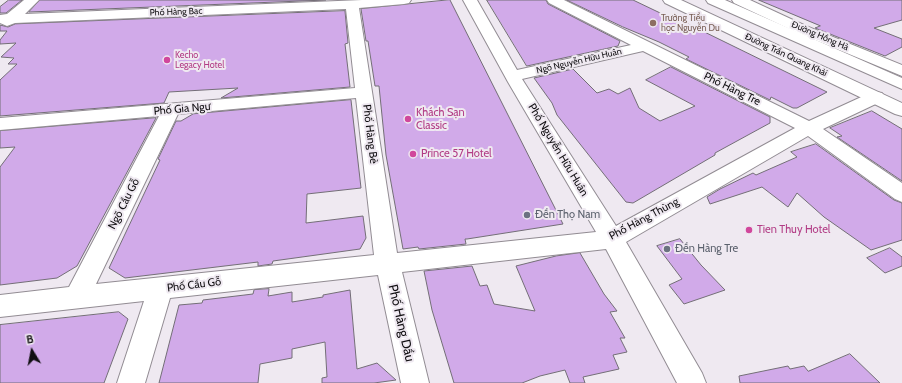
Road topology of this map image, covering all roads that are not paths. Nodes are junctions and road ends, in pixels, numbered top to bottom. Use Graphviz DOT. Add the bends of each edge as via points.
graph roads {
  1 [pos="32,0"];
  2 [pos="404,0"];
  3 [pos="470,0"];
  4 [pos="554,0"];
  5 [pos="670,0"];
  6 [pos="713,0"];
  7 [pos="739,0"];
  8 [pos="279,4"];
  9 [pos="352,5"];
  10 [pos="3,22"];
  11 [pos="645,46"];
  12 [pos="902,71"];
  13 [pos="513,76"];
  14 [pos="902,84"];
  15 [pos="364,92"];
  16 [pos="876,97"];
  17 [pos="171,110"];
  18 [pos="902,110"];
  19 [pos="0,124"];
  20 [pos="809,128"];
  21 [pos="902,194"];
  22 [pos="612,239"];
  23 [pos="388,263"];
  24 [pos="160,289"];
  25 [pos="77,298"];
  26 [pos="0,306"];
  27 [pos="131,383"];
  28 [pos="415,383"];
  29 [pos="692,383"];
  1 -- 10 [label="street"];
  2 -- 9 [label="street, Phố Hàng Bạc"];
  3 -- 13 [label="street, Phố Nguyễn Hữu Huân"];
  4 -- 11 [label="street, Phố Hàng Tre"];
  5 -- 16 [label="main road, Đường Trần Quang Khải"];
  6 -- 14 [label="main road, Đường Trần Quang Khải"];
  7 -- 12 [label="street, Đường Hồng Hà"];
  8 -- 9 [label="street, Phố Hàng Bạc"];
  8 -- 10 [label="street, Phố Hàng Bạc"];
  9 -- 15 [label="street, Phố Hàng Bè"];
  11 -- 13 [label="street, Ngõ Nguyễn Hữu Huân"];
  11 -- 20 [label="street, Phố Hàng Tre"];
  13 -- 22 [label="street, Phố Nguyễn Hữu Huân"];
  15 -- 17 [label="street, Phố Gia Ngư"];
  15 -- 23 [label="street, Phố Hàng Bè"];
  16 -- 18 [label="main road, Đường Trần Quang Khải"];
  16 -- 20 [label="street, Phố Hàng Thùng"];
  17 -- 19 [label="street, Phố Gia Ngư"];
  17 -- 25 [label="street, Ngõ Cầu Gỗ"];
  20 -- 21 [label="street, Phố Hàng Tre"];
  20 -- 22 [label="street, Phố Hàng Thùng"];
  22 -- 23 [label="street, Phố Hàng Thùng"];
  22 -- 29 [label="street, Phố Nguyễn Hữu Huân"];
  23 -- 24 [label="street, Phố Cầu Gỗ"];
  23 -- 28 [label="street, Phố Hàng Dầu"];
  24 -- 25 [label="street, Phố Cầu Gỗ"];
  24 -- 27 [label="street"];
  25 -- 26 [label="street, Phố Cầu Gỗ"];
}
